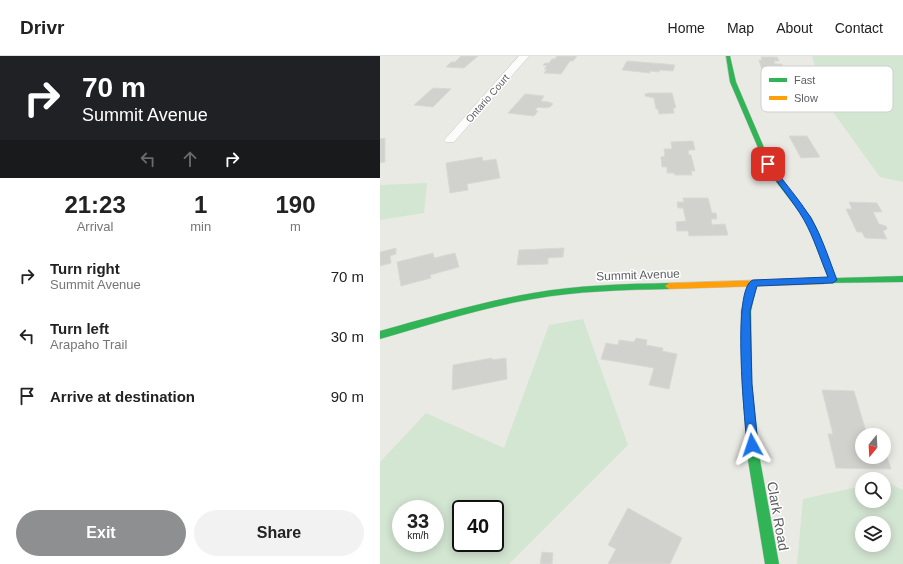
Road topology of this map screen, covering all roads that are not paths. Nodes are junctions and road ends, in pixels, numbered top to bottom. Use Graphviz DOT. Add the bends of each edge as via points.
graph roads {
  1 [pos="524,56"];
  2 [pos="728,56"];
  3 [pos="450,140"];
  4 [pos="903,279"];
  5 [pos="833,280"];
  6 [pos="753,283"];
  7 [pos="380,335"];
  8 [pos="772,564"];
  1 -- 3 [label="street, Ontario Court"];
  2 -- 5 [label="street" via="733,82 765,158 779,182 807,218"];
  4 -- 5 [label="street, Summit Avenue"];
  5 -- 6 [label="street, Summit Avenue"];
  6 -- 7 [label="street, Summit Avenue" via="621,287 533,296"];
  6 -- 8 [label="street, Clark Road" via="746,311 747,384 754,460"];
}
